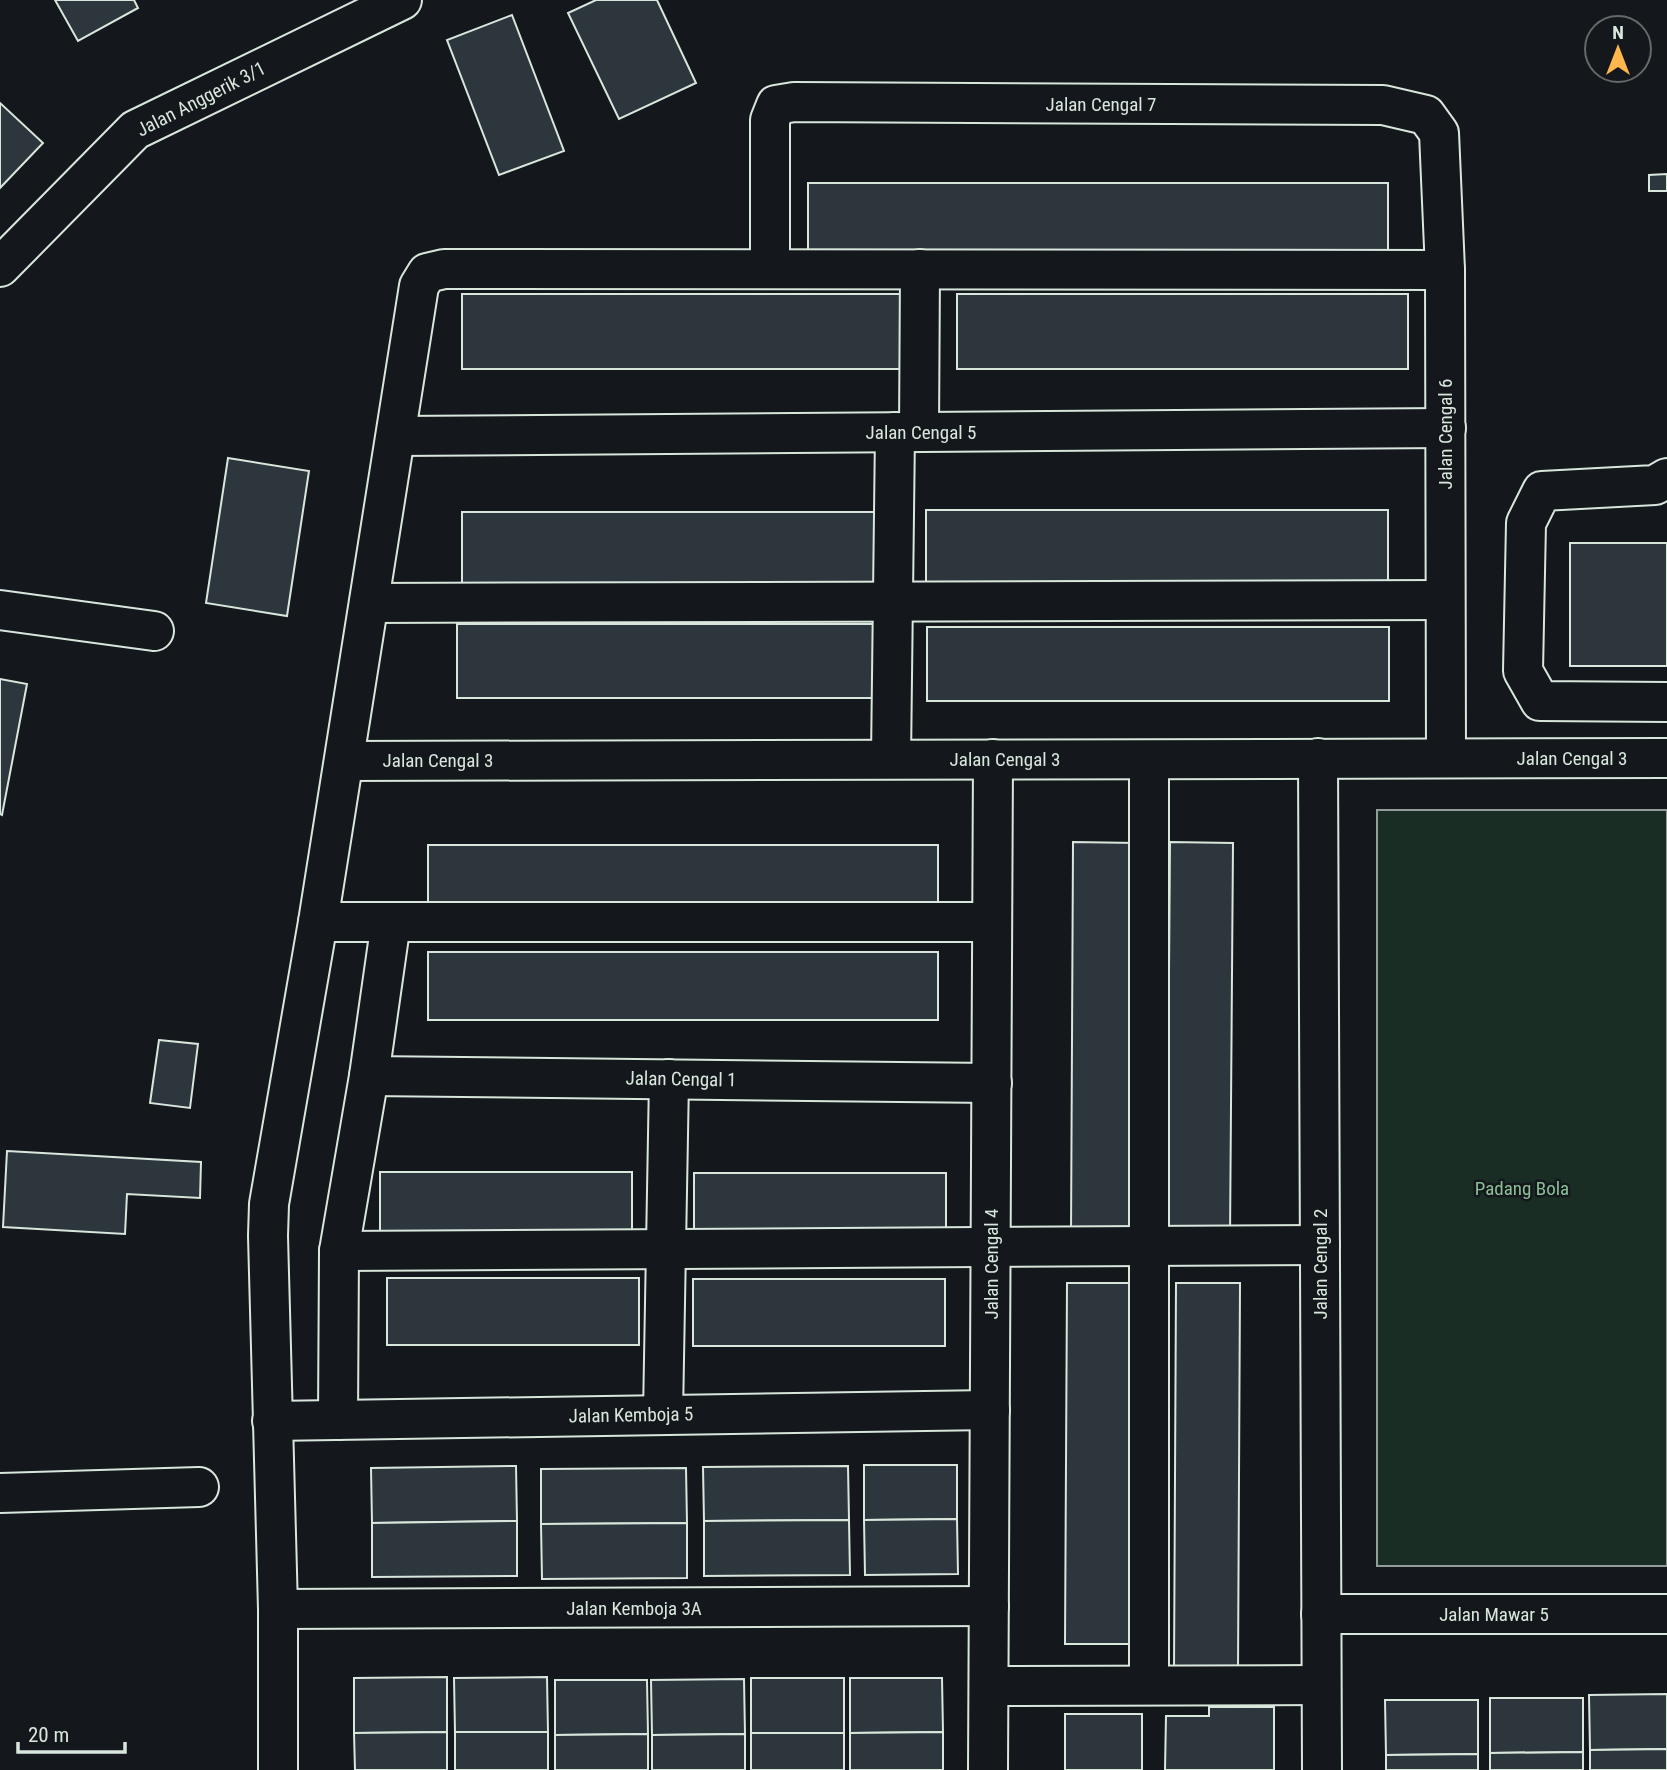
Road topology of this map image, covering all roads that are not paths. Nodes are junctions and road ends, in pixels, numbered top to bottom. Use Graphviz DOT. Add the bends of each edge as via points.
graph roads {
  1 [pos="402,0"];
  2 [pos="1426,115"];
  3 [pos="0,267"];
  4 [pos="770,269"];
  5 [pos="920,269"];
  6 [pos="1445,270"];
  7 [pos="1446,428"];
  8 [pos="907,432"];
  9 [pos="396,436"];
  10 [pos="1667,478"];
  11 [pos="1445,600"];
  12 [pos="892,601"];
  13 [pos="369,603"];
  14 [pos="0,610"];
  15 [pos="155,631"];
  16 [pos="1667,702"];
  17 [pos="1318,758"];
  18 [pos="1446,758"];
  19 [pos="1667,758"];
  20 [pos="891,759"];
  21 [pos="993,759"];
  22 [pos="1149,760"];
  23 [pos="344,761"];
  24 [pos="317,922"];
  25 [pos="391,922"];
  26 [pos="992,922"];
  27 [pos="369,1076"];
  28 [pos="669,1079"];
  29 [pos="992,1083"];
  30 [pos="1320,1245"];
  31 [pos="990,1246"];
  32 [pos="1148,1247"];
  33 [pos="666,1248"];
  34 [pos="339,1251"];
  35 [pos="990,1410"];
  36 [pos="663,1415"];
  37 [pos="338,1420"];
  38 [pos="272,1421"];
  39 [pos="199,1486"];
  40 [pos="0,1493"];
  41 [pos="989,1606"];
  42 [pos="278,1609"];
  43 [pos="1321,1614"];
  44 [pos="1667,1614"];
  45 [pos="1149,1685"];
  46 [pos="1321,1685"];
  47 [pos="989,1686"];
  48 [pos="278,1770"];
  49 [pos="988,1770"];
  50 [pos="1322,1770"];
  1 -- 3 [label="street, Jalan Anggerik 3/1" via="135,130"];
  2 -- 4 [label="street, Jalan Cengal 7" via="1383,105 776,105 770,120"];
  2 -- 6 [label="street, Jalan Cengal 6" via="1439,133"];
  4 -- 5 [label="street"];
  4 -- 9 [label="street" via="444,269 427,273 419,286"];
  5 -- 6 [label="street"];
  5 -- 8 [label="street"];
  6 -- 7 [label="street, Jalan Cengal 6"];
  7 -- 8 [label="street, Jalan Cengal 5"];
  7 -- 11 [label="street, Jalan Cengal 6"];
  8 -- 9 [label="street, Jalan Cengal 5"];
  8 -- 12 [label="street"];
  9 -- 13 [label="street"];
  10 -- 16 [label="street" via="1655,485 1542,491 1526,523 1523,671 1540,701"];
  11 -- 12 [label="street"];
  11 -- 18 [label="street, Jalan Cengal 6"];
  12 -- 13 [label="street"];
  12 -- 20 [label="street"];
  13 -- 23 [label="street"];
  14 -- 15 [label="street"];
  17 -- 18 [label="street, Jalan Cengal 3"];
  17 -- 22 [label="street, Jalan Cengal 3"];
  17 -- 30 [label="street, Jalan Cengal 2"];
  18 -- 19 [label="street, Jalan Cengal 3"];
  20 -- 21 [label="street, Jalan Cengal 3"];
  20 -- 23 [label="street, Jalan Cengal 3"];
  21 -- 22 [label="street, Jalan Cengal 3"];
  21 -- 26 [label="street, Jalan Cengal 4"];
  22 -- 32 [label="street"];
  23 -- 24 [label="street"];
  24 -- 25 [label="street"];
  24 -- 38 [label="street" via="269,1203"];
  25 -- 26 [label="street"];
  25 -- 27 [label="street"];
  26 -- 29 [label="street, Jalan Cengal 4"];
  27 -- 28 [label="street, Jalan Cengal 1"];
  27 -- 34 [label="street"];
  28 -- 29 [label="street, Jalan Cengal 1"];
  28 -- 33 [label="street"];
  29 -- 31 [label="street, Jalan Cengal 4"];
  30 -- 32 [label="street"];
  30 -- 43 [label="street, Jalan Cengal 2"];
  31 -- 32 [label="street"];
  31 -- 33 [label="street"];
  31 -- 35 [label="street, Jalan Cengal 4"];
  32 -- 45 [label="street"];
  33 -- 34 [label="street"];
  33 -- 36 [label="street"];
  34 -- 37 [label="street"];
  35 -- 36 [label="street, Jalan Kemboja 5"];
  35 -- 41 [label="street, Jalan Cengal 4"];
  36 -- 37 [label="street, Jalan Kemboja 5"];
  37 -- 38 [label="street, Jalan Kemboja 5"];
  38 -- 42 [label="street"];
  39 -- 40 [label="street"];
  41 -- 42 [label="street, Jalan Kemboja 3A"];
  41 -- 47 [label="street, Jalan Cengal 4"];
  42 -- 48 [label="street"];
  43 -- 44 [label="street, Jalan Mawar 5"];
  43 -- 46 [label="street, Jalan Cengal 2"];
  45 -- 46 [label="street"];
  45 -- 47 [label="street"];
  46 -- 50 [label="street, Jalan Cengal 2"];
  47 -- 49 [label="street, Jalan Cengal 4"];
}
